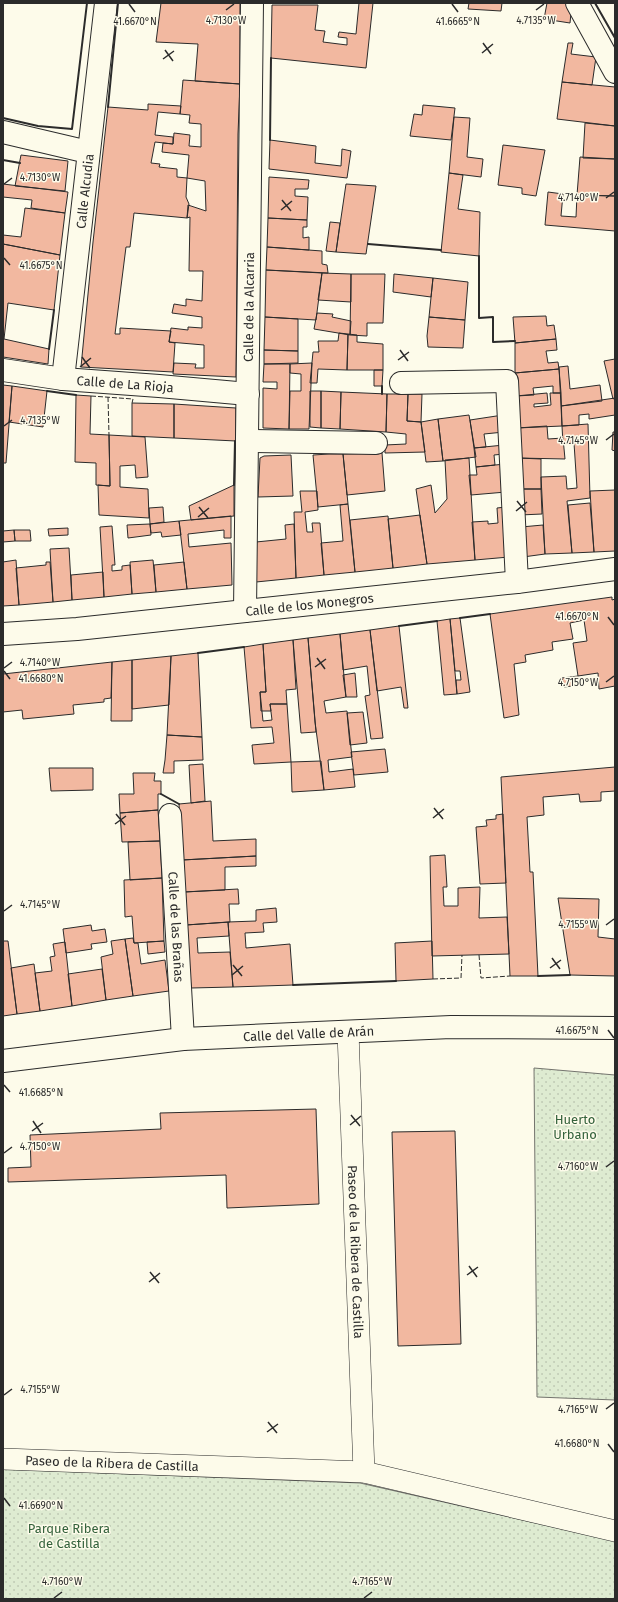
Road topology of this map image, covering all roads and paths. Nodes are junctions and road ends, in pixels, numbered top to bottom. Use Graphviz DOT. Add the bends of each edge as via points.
graph roads {
  1 [pos="106,3"];
  2 [pos="252,3"];
  3 [pos="577,3"];
  4 [pos="615,72"];
  5 [pos="3,132"];
  6 [pos="88,152"];
  7 [pos="3,370"];
  8 [pos="63,379"];
  9 [pos="401,383"];
  10 [pos="248,394"];
  11 [pos="247,441"];
  12 [pos="376,443"];
  13 [pos="615,569"];
  14 [pos="517,582"];
  15 [pos="245,611"];
  16 [pos="3,634"];
  17 [pos="170,815"];
  18 [pos="615,1028"];
  19 [pos="348,1032"];
  20 [pos="183,1039"];
  21 [pos="3,1061"];
  22 [pos="3,1459"];
  23 [pos="364,1472"];
  24 [pos="615,1531"];
  1 -- 6 [label="street, Calle Alcudia"];
  2 -- 10 [label="street, Calle de la Alcarria"];
  3 -- 4 [label="street"];
  5 -- 6 [label="street"];
  6 -- 8 [label="street, Calle Alcudia"];
  7 -- 8 [label="street, Calle de La Rioja"];
  8 -- 10 [label="street, Calle de La Rioja"];
  9 -- 14 [label="street" via="507,381"];
  10 -- 11 [label="street, Calle de la Alcarria"];
  11 -- 12 [label="street"];
  11 -- 15 [label="street, Calle de la Alcarria"];
  13 -- 14 [label="street, Calle de los Monegros"];
  14 -- 15 [label="street, Calle de los Monegros"];
  15 -- 16 [label="street, Calle de los Monegros" via="77,629"];
  17 -- 20 [label="street, Calle de las Brañas"];
  18 -- 19 [label="street, Calle del Valle de Arán" via="451,1027"];
  19 -- 20 [label="street, Calle del Valle de Arán"];
  19 -- 23 [label="street, Paseo de la Ribera de Castilla"];
  20 -- 21 [label="street, Calle del Valle de Arán"];
  22 -- 23 [label="street, Paseo de la Ribera de Castilla"];
  23 -- 24 [label="street, Paseo de la Ribera de Castilla"];
}
